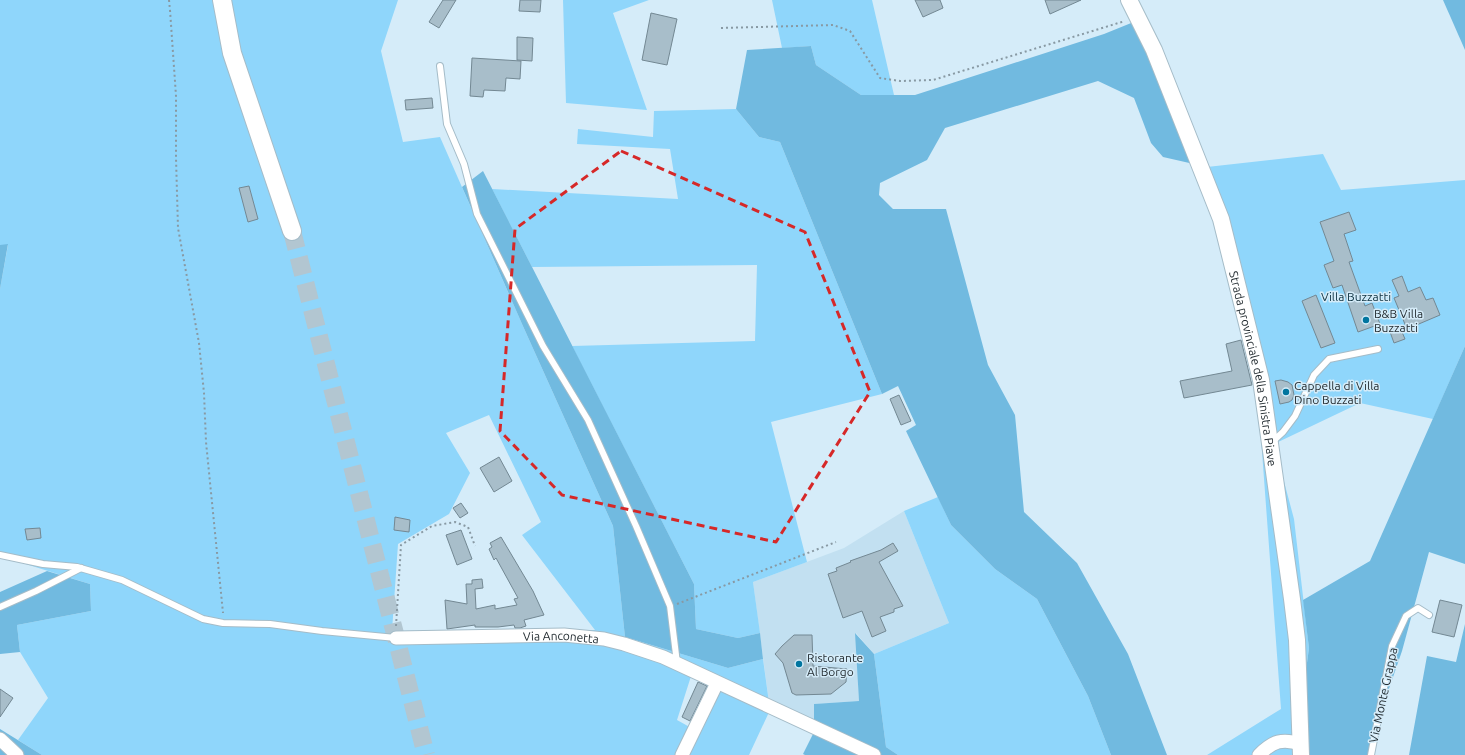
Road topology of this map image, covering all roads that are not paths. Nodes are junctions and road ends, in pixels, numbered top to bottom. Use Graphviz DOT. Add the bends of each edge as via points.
graph roads {
  1 [pos="222,0"];
  2 [pos="1129,0"];
  3 [pos="440,66"];
  4 [pos="292,230"];
  5 [pos="1378,349"];
  6 [pos="1270,443"];
  7 [pos="0,555"];
  8 [pos="81,568"];
  9 [pos="0,606"];
  10 [pos="1429,615"];
  11 [pos="396,638"];
  12 [pos="677,663"];
  13 [pos="717,683"];
  14 [pos="0,740"];
  15 [pos="1301,750"];
  16 [pos="17,755"];
  17 [pos="682,755"];
  18 [pos="874,755"];
  19 [pos="1259,755"];
  20 [pos="1370,755"];
  1 -- 4 [label="main road" via="232,53"];
  2 -- 6 [label="street, Strada provinciale della Sinistra Piave" via="1154,50 1220,219 1261,380"];
  3 -- 12 [label="lane" via="447,124 464,164 477,214 543,346 588,420 670,606"];
  5 -- 6 [label="lane" via="1329,359 1314,375 1295,416 1283,432"];
  6 -- 15 [label="street, Strada provinciale della Sinistra Piave" via="1297,640"];
  7 -- 8 [label="lane" via="43,564"];
  8 -- 9 [label="lane"];
  8 -- 11 [label="lane" via="122,580 203,619"];
  10 -- 20 [label="lane, Via Monte Grappa" via="1418,608 1406,616 1392,646"];
  11 -- 12 [label="street, Via Anconetta" via="586,637 624,644"];
  12 -- 13 [label="street, Via Anconetta"];
  13 -- 17 [label="street"];
  13 -- 18 [label="street, Via Anconetta"];
  14 -- 16 [label="street"];
  15 -- 19 [label="street" via="1287,740 1272,744"];
}
